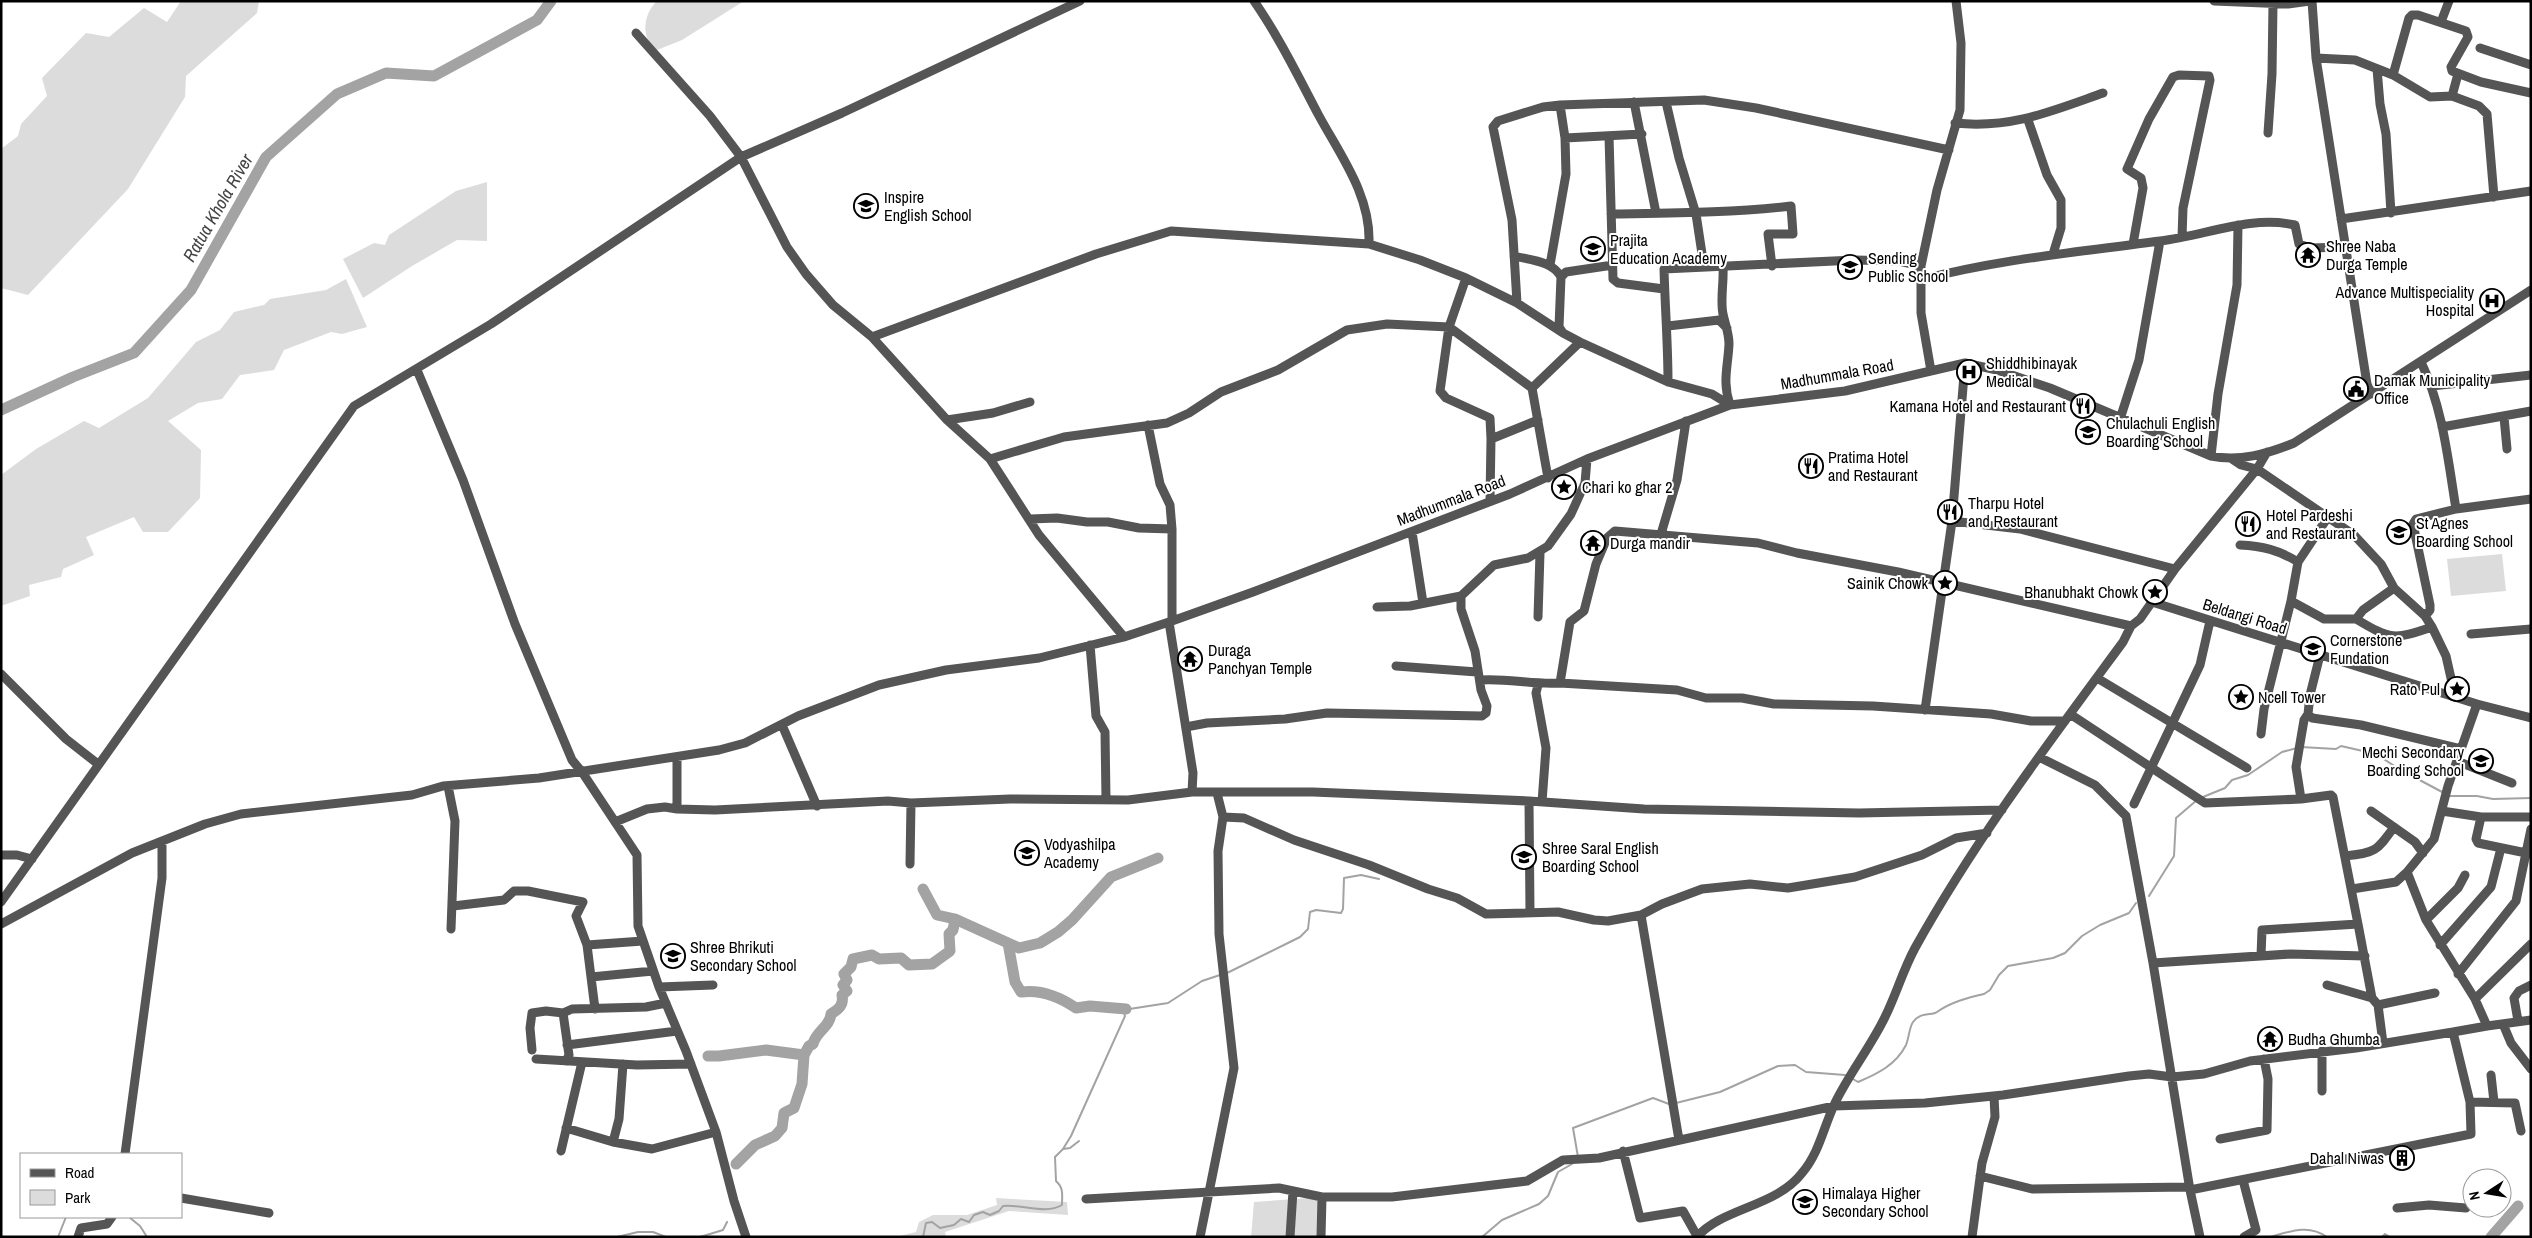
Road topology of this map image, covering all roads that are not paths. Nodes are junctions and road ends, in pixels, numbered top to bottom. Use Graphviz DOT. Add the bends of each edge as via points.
graph roads {
  1 [pos="1080,1"];
  2 [pos="1254,1"];
  3 [pos="1956,1"];
  4 [pos="2214,1"];
  5 [pos="2311,1"];
  6 [pos="2449,1"];
  7 [pos="2273,4"];
  8 [pos="2441,22"];
  9 [pos="636,33"];
  10 [pos="2480,48"];
  11 [pos="2316,58"];
  12 [pos="2531,65"];
  13 [pos="2377,69"];
  14 [pos="2458,74"];
  15 [pos="2393,75"];
  16 [pos="2103,93"];
  17 [pos="2531,93"];
  18 [pos="2452,96"];
  19 [pos="1634,102"];
  20 [pos="1666,102"];
  21 [pos="1565,105"];
  22 [pos="2028,120"];
  23 [pos="1955,123"];
  24 [pos="2268,133"];
  25 [pos="1642,134"];
  26 [pos="1609,136"];
  27 [pos="1565,138"];
  28 [pos="1949,150"];
  29 [pos="740,157"];
  30 [pos="2531,191"];
  31 [pos="2494,197"];
  32 [pos="2391,212"];
  33 [pos="1656,213"];
  34 [pos="1611,214"];
  35 [pos="1696,214"];
  36 [pos="2342,219"];
  37 [pos="2238,225"];
  38 [pos="2182,237"];
  39 [pos="2160,241"];
  40 [pos="1370,244"];
  41 [pos="2133,244"];
  42 [pos="2344,247"];
  43 [pos="2053,254"];
  44 [pos="1514,256"];
  45 [pos="1550,265"];
  46 [pos="1613,265"];
  47 [pos="1772,266"];
  48 [pos="1920,266"];
  49 [pos="1704,267"];
  50 [pos="1723,268"];
  51 [pos="1561,277"];
  52 [pos="1466,278"];
  53 [pos="1920,280"];
  54 [pos="1664,288"];
  55 [pos="2531,290"];
  56 [pos="1517,303"];
  57 [pos="1668,326"];
  58 [pos="1449,327"];
  59 [pos="1728,328"];
  60 [pos="1563,333"];
  61 [pos="872,337"];
  62 [pos="1580,342"];
  63 [pos="2421,362"];
  64 [pos="1964,363"];
  65 [pos="417,370"];
  66 [pos="1931,371"];
  67 [pos="2531,375"];
  68 [pos="1668,382"];
  69 [pos="2432,386"];
  70 [pos="1532,388"];
  71 [pos="2371,394"];
  72 [pos="1030,402"];
  73 [pos="1730,405"];
  74 [pos="2531,412"];
  75 [pos="2504,417"];
  76 [pos="2120,419"];
  77 [pos="947,420"];
  78 [pos="1538,420"];
  79 [pos="1686,421"];
  80 [pos="1148,425"];
  81 [pos="2442,427"];
  82 [pos="1491,439"];
  83 [pos="2507,450"];
  84 [pos="2267,452"];
  85 [pos="2210,456"];
  86 [pos="990,459"];
  87 [pos="2232,459"];
  88 [pos="1587,460"];
  89 [pos="2258,469"];
  90 [pos="1548,478"];
  91 [pos="2531,499"];
  92 [pos="1490,501"];
  93 [pos="2456,509"];
  94 [pos="2328,517"];
  95 [pos="1030,519"];
  96 [pos="1952,521"];
  97 [pos="1172,529"];
  98 [pos="1412,532"];
  99 [pos="1661,534"];
  100 [pos="2240,545"];
  101 [pos="1540,553"];
  102 [pos="2298,562"];
  103 [pos="2175,569"];
  104 [pos="1944,583"];
  105 [pos="2394,588"];
  106 [pos="1461,596"];
  107 [pos="2291,600"];
  108 [pos="2152,602"];
  109 [pos="1423,603"];
  110 [pos="1377,606"];
  111 [pos="2424,616"];
  112 [pos="1538,617"];
  113 [pos="2356,618"];
  114 [pos="1171,621"];
  115 [pos="2210,621"];
  116 [pos="2131,626"];
  117 [pos="2432,627"];
  118 [pos="2531,629"];
  119 [pos="2471,634"];
  120 [pos="1124,636"];
  121 [pos="2280,642"];
  122 [pos="1090,645"];
  123 [pos="2320,655"];
  124 [pos="1396,666"];
  125 [pos="1,674"];
  126 [pos="1479,676"];
  127 [pos="2097,678"];
  128 [pos="1560,683"];
  129 [pos="1538,685"];
  130 [pos="2455,696"];
  131 [pos="2477,704"];
  132 [pos="1925,710"];
  133 [pos="2308,714"];
  134 [pos="2068,718"];
  135 [pos="2531,718"];
  136 [pos="2172,724"];
  137 [pos="782,725"];
  138 [pos="1186,727"];
  139 [pos="2261,734"];
  140 [pos="2461,749"];
  141 [pos="2039,757"];
  142 [pos="677,758"];
  143 [pos="2457,761"];
  144 [pos="98,764"];
  145 [pos="2152,767"];
  146 [pos="2246,768"];
  147 [pos="582,772"];
  148 [pos="2512,783"];
  149 [pos="448,786"];
  150 [pos="1192,792"];
  151 [pos="1217,793"];
  152 [pos="1106,799"];
  153 [pos="2301,799"];
  154 [pos="1529,801"];
  155 [pos="1542,802"];
  156 [pos="911,803"];
  157 [pos="2134,804"];
  158 [pos="817,806"];
  159 [pos="677,809"];
  160 [pos="2002,810"];
  161 [pos="2371,811"];
  162 [pos="2442,811"];
  163 [pos="1223,816"];
  164 [pos="2481,817"];
  165 [pos="2531,817"];
  166 [pos="615,822"];
  167 [pos="2394,827"];
  168 [pos="2531,829"];
  169 [pos="1987,833"];
  170 [pos="162,842"];
  171 [pos="2501,848"];
  172 [pos="2423,853"];
  173 [pos="2528,853"];
  174 [pos="1,855"];
  175 [pos="2345,856"];
  176 [pos="32,859"];
  177 [pos="910,864"];
  178 [pos="2407,872"];
  179 [pos="2465,875"];
  180 [pos="2352,889"];
  181 [pos="1,902"];
  182 [pos="453,906"];
  183 [pos="1530,913"];
  184 [pos="1641,915"];
  185 [pos="2426,920"];
  186 [pos="1,924"];
  187 [pos="2358,924"];
  188 [pos="451,929"];
  189 [pos="644,941"];
  190 [pos="2440,944"];
  191 [pos="2531,944"];
  192 [pos="588,945"];
  193 [pos="2261,956"];
  194 [pos="2365,956"];
  195 [pos="2153,963"];
  196 [pos="653,972"];
  197 [pos="2458,974"];
  198 [pos="591,977"];
  199 [pos="713,984"];
  200 [pos="2531,984"];
  201 [pos="2327,985"];
  202 [pos="659,987"];
  203 [pos="2436,994"];
  204 [pos="2475,999"];
  205 [pos="2375,1001"];
  206 [pos="666,1003"];
  207 [pos="595,1009"];
  208 [pos="563,1013"];
  209 [pos="2531,1020"];
  210 [pos="2518,1021"];
  211 [pos="2503,1024"];
  212 [pos="2487,1026"];
  213 [pos="678,1032"];
  214 [pos="2453,1032"];
  215 [pos="2383,1042"];
  216 [pos="568,1045"];
  217 [pos="532,1050"];
  218 [pos="2322,1051"];
  219 [pos="536,1059"];
  220 [pos="2264,1059"];
  221 [pos="566,1061"];
  222 [pos="582,1062"];
  223 [pos="623,1064"];
  224 [pos="691,1064"];
  225 [pos="2531,1069"];
  226 [pos="2491,1076"];
  227 [pos="2172,1077"];
  228 [pos="2322,1091"];
  229 [pos="1994,1096"];
  230 [pos="2470,1102"];
  231 [pos="2494,1102"];
  232 [pos="1834,1106"];
  233 [pos="566,1128"];
  234 [pos="2521,1131"];
  235 [pos="716,1132"];
  236 [pos="2220,1139"];
  237 [pos="1678,1140"];
  238 [pos="613,1142"];
  239 [pos="561,1151"];
  240 [pos="1623,1151"];
  241 [pos="125,1153"];
  242 [pos="1980,1176"];
  243 [pos="2243,1180"];
  244 [pos="2189,1188"];
  245 [pos="1293,1191"];
  246 [pos="1208,1192"];
  247 [pos="1322,1197"];
  248 [pos="182,1198"];
  249 [pos="1086,1199"];
  250 [pos="2397,1208"];
  251 [pos="2462,1208"];
  252 [pos="269,1213"];
  253 [pos="111,1218"];
  254 [pos="1697,1236"];
  255 [pos="78,1237"];
  256 [pos="746,1237"];
  257 [pos="1200,1237"];
  258 [pos="1290,1237"];
  259 [pos="1320,1237"];
  260 [pos="1972,1237"];
  261 [pos="2200,1237"];
  262 [pos="2244,1237"];
  1 -- 29 [label="street" via="842,113"];
  2 -- 40 [label="street" via="1276,33 1351,169 1370,227"];
  3 -- 23 [label="street" via="1961,43 1960,110"];
  4 -- 7 [label="street"];
  5 -- 7 [label="street"];
  5 -- 11 [label="street"];
  6 -- 8 [label="street"];
  7 -- 24 [label="street"];
  8 -- 14 [label="street" via="2466,31 2468,37 2451,67"];
  8 -- 15 [label="street" via="2418,15 2409,18"];
  9 -- 29 [label="street" via="710,116"];
  10 -- 12 [label="street"];
  11 -- 13 [label="street" via="2354,60"];
  11 -- 36 [label="street"];
  13 -- 15 [label="street"];
  13 -- 32 [label="street" via="2386,134"];
  14 -- 17 [label="street"];
  14 -- 18 [label="street"];
  15 -- 18 [label="street" via="2430,97"];
  16 -- 22 [label="street"];
  18 -- 31 [label="street" via="2479,106 2487,114"];
  19 -- 20 [label="street"];
  19 -- 21 [label="street"];
  19 -- 25 [label="street"];
  20 -- 28 [label="street" via="1704,100 1756,108"];
  20 -- 35 [label="street"];
  21 -- 27 [label="street"];
  21 -- 44 [label="street" via="1498,121 1493,127 1512,220"];
  22 -- 23 [label="street" via="1972,125"];
  22 -- 43 [label="street" via="2046,175 2061,200 2060,228"];
  23 -- 28 [label="street"];
  25 -- 26 [label="street"];
  25 -- 33 [label="street"];
  26 -- 27 [label="street"];
  26 -- 34 [label="street"];
  27 -- 45 [label="street" via="1566,174"];
  28 -- 48 [label="street"];
  29 -- 61 [label="street" via="806,274 833,305"];
  29 -- 65 [label="street" via="505,315"];
  30 -- 31 [label="street"];
  31 -- 32 [label="street"];
  32 -- 36 [label="street"];
  33 -- 34 [label="street"];
  33 -- 35 [label="street"];
  34 -- 46 [label="street"];
  35 -- 47 [label="street" via="1791,206 1793,234 1768,234"];
  35 -- 49 [label="street"];
  36 -- 42 [label="street"];
  37 -- 38 [label="street"];
  37 -- 42 [label="street" via="2280,222 2295,225 2299,244 2310,248"];
  37 -- 85 [label="street" via="2237,285"];
  38 -- 39 [label="street"];
  38 -- 41 [label="street" via="2183,208 2209,76 2179,74 2173,78 2149,118 2127,169 2141,178 2143,188"];
  39 -- 41 [label="street"];
  39 -- 76 [label="street" via="2139,360"];
  40 -- 52 [label="street"];
  40 -- 61 [label="street" via="1171,231 1096,254"];
  41 -- 43 [label="street"];
  42 -- 71 [label="street"];
  43 -- 53 [label="street" via="1962,268"];
  44 -- 45 [label="street"];
  44 -- 56 [label="street"];
  45 -- 51 [label="street" via="1558,270"];
  46 -- 51 [label="street" via="1566,272"];
  46 -- 54 [label="street" via="1615,282"];
  47 -- 48 [label="street" via="1856,260 1898,261"];
  47 -- 50 [label="street"];
  48 -- 53 [label="street"];
  49 -- 50 [label="street"];
  49 -- 54 [label="street" via="1664,269"];
  50 -- 59 [label="street" via="1723,313"];
  51 -- 60 [label="street" via="1559,327"];
  52 -- 56 [label="street"];
  52 -- 58 [label="street"];
  53 -- 66 [label="street" via="1921,313"];
  54 -- 57 [label="street"];
  55 -- 63 [label="street, Madhummala Road"];
  56 -- 60 [label="street"];
  57 -- 59 [label="street" via="1719,320"];
  57 -- 68 [label="street"];
  58 -- 70 [label="street"];
  58 -- 80 [label="street" via="1387,324 1347,330 1278,370 1221,392 1189,413 1167,423"];
  58 -- 82 [label="street" via="1440,391 1446,398 1490,418"];
  59 -- 73 [label="street" via="1726,386"];
  60 -- 62 [label="street"];
  61 -- 77 [label="street"];
  62 -- 68 [label="street"];
  62 -- 70 [label="street"];
  63 -- 69 [label="street"];
  63 -- 71 [label="street, Madhummala Road"];
  64 -- 66 [label="street, Madhummala Road"];
  64 -- 76 [label="street, Madhummala Road" via="2050,388"];
  64 -- 96 [label="street"];
  65 -- 144 [label="street" via="354,406"];
  65 -- 147 [label="street" via="463,480 535,674 572,760"];
  66 -- 73 [label="street, Madhummala Road" via="1845,391"];
  67 -- 69 [label="street"];
  68 -- 73 [label="street" via="1712,394"];
  69 -- 81 [label="street"];
  70 -- 78 [label="street"];
  71 -- 84 [label="street, Madhummala Road" via="2294,444"];
  72 -- 77 [label="street" via="993,413"];
  73 -- 79 [label="street, Madhummala Road"];
  74 -- 75 [label="street"];
  75 -- 81 [label="street"];
  75 -- 83 [label="street"];
  76 -- 85 [label="street, Madhummala Road"];
  77 -- 86 [label="street"];
  78 -- 82 [label="street"];
  78 -- 90 [label="street"];
  79 -- 88 [label="street, Madhummala Road"];
  79 -- 99 [label="street" via="1677,480"];
  80 -- 86 [label="street" via="1064,437"];
  80 -- 97 [label="street" via="1160,484 1170,505"];
  81 -- 93 [label="street"];
  82 -- 92 [label="street"];
  84 -- 87 [label="street, Madhummala Road"];
  84 -- 89 [label="street"];
  85 -- 87 [label="street, Madhummala Road"];
  86 -- 95 [label="street"];
  87 -- 89 [label="street"];
  88 -- 90 [label="street, Madhummala Road"];
  88 -- 101 [label="street" via="1585,483 1571,514"];
  89 -- 94 [label="street"];
  89 -- 103 [label="street"];
  90 -- 92 [label="street, Madhummala Road"];
  91 -- 93 [label="street"];
  92 -- 98 [label="street, Madhummala Road"];
  93 -- 111 [label="street" via="2416,519 2413,524 2430,605"];
  94 -- 102 [label="street"];
  94 -- 105 [label="street" via="2354,534 2381,564"];
  95 -- 97 [label="street" via="1056,518"];
  95 -- 120 [label="street"];
  96 -- 103 [label="street" via="2020,529"];
  96 -- 104 [label="street"];
  97 -- 114 [label="street"];
  98 -- 109 [label="street"];
  98 -- 114 [label="street, Madhummala Road"];
  99 -- 104 [label="street" via="1758,543"];
  99 -- 128 [label="street" via="1615,531 1607,538 1588,589 1584,610 1570,622"];
  100 -- 102 [label="street" via="2282,552"];
  101 -- 106 [label="street" via="1494,565"];
  101 -- 112 [label="street"];
  102 -- 107 [label="street"];
  103 -- 108 [label="street"];
  104 -- 116 [label="street"];
  104 -- 132 [label="street"];
  105 -- 111 [label="street"];
  105 -- 113 [label="street" via="2362,610"];
  106 -- 109 [label="street"];
  106 -- 126 [label="street" via="1461,609 1475,651"];
  107 -- 113 [label="street" via="2324,619"];
  107 -- 121 [label="street"];
  108 -- 115 [label="street, Beldangi Road"];
  108 -- 116 [label="street"];
  109 -- 110 [label="street"];
  111 -- 117 [label="street"];
  113 -- 117 [label="street" via="2388,635 2402,638"];
  114 -- 120 [label="street, Madhummala Road"];
  114 -- 138 [label="street"];
  115 -- 121 [label="street, Beldangi Road"];
  115 -- 136 [label="street" via="2200,666"];
  116 -- 127 [label="street"];
  117 -- 130 [label="street" via="2446,656"];
  118 -- 119 [label="street"];
  120 -- 122 [label="street, Madhummala Road"];
  121 -- 123 [label="street, Beldangi Road"];
  121 -- 139 [label="street"];
  122 -- 137 [label="street, Madhummala Road" via="1039,658 946,670 879,685"];
  122 -- 152 [label="street" via="1096,716 1106,732"];
  123 -- 130 [label="street, Beldangi Road"];
  123 -- 133 [label="street"];
  124 -- 126 [label="street"];
  125 -- 144 [label="street" via="66,738"];
  126 -- 129 [label="street"];
  126 -- 138 [label="street" via="1487,706 1482,716 1327,713 1285,720 1207,723"];
  127 -- 134 [label="street"];
  127 -- 136 [label="street"];
  128 -- 129 [label="street"];
  128 -- 132 [label="street" via="1677,690 1706,698 1742,698 1774,704"];
  129 -- 155 [label="street" via="1536,693 1546,748"];
  130 -- 131 [label="street, Beldangi Road"];
  131 -- 135 [label="street, Beldangi Road"];
  131 -- 140 [label="street"];
  132 -- 134 [label="street" via="1991,714 2032,721"];
  133 -- 140 [label="street" via="2312,718 2361,725"];
  133 -- 153 [label="street" via="2304,720 2296,767"];
  134 -- 141 [label="street"];
  134 -- 145 [label="street"];
  136 -- 145 [label="street"];
  136 -- 146 [label="street"];
  137 -- 142 [label="street, Madhummala Road" via="745,743"];
  137 -- 158 [label="street"];
  138 -- 150 [label="street" via="1193,773"];
  140 -- 143 [label="street"];
  141 -- 160 [label="street"];
  141 -- 195 [label="street" via="2095,785 2126,816"];
  142 -- 147 [label="street, Madhummala Road"];
  142 -- 159 [label="street"];
  143 -- 148 [label="street"];
  143 -- 162 [label="street"];
  144 -- 176 [label="street"];
  145 -- 153 [label="street" via="2205,803"];
  145 -- 157 [label="street"];
  147 -- 149 [label="street, Madhummala Road"];
  147 -- 166 [label="street"];
  149 -- 170 [label="street, Madhummala Road" via="412,795 242,814 205,824"];
  149 -- 182 [label="street" via="455,821"];
  150 -- 151 [label="street"];
  150 -- 152 [label="street" via="1128,800"];
  151 -- 154 [label="street" via="1312,792"];
  151 -- 163 [label="street"];
  152 -- 156 [label="street"];
  153 -- 175 [label="street" via="2333,797"];
  154 -- 155 [label="street"];
  154 -- 183 [label="street"];
  155 -- 160 [label="street" via="1644,809 1774,812"];
  156 -- 158 [label="street" via="888,801"];
  156 -- 177 [label="street"];
  158 -- 159 [label="street"];
  159 -- 166 [label="street" via="647,809"];
  160 -- 169 [label="street"];
  161 -- 167 [label="street"];
  162 -- 164 [label="street"];
  162 -- 172 [label="street" via="2434,839"];
  163 -- 183 [label="street" via="1244,818 1294,840 1457,898 1486,914"];
  163 -- 246 [label="street" via="1217,891 1234,1068"];
  164 -- 165 [label="street"];
  164 -- 171 [label="street" via="2478,843"];
  166 -- 189 [label="street" via="636,855 638,926"];
  167 -- 172 [label="street" via="2415,842"];
  167 -- 175 [label="street" via="2379,848"];
  168 -- 173 [label="street"];
  169 -- 184 [label="street" via="1956,838 1922,855 1855,877 1788,888 1750,884 1702,890"];
  169 -- 232 [label="street" via="1915,949 1884,1018"];
  170 -- 186 [label="street, Madhummala Road" via="132,853"];
  170 -- 241 [label="street" via="162,878"];
  171 -- 173 [label="street"];
  171 -- 190 [label="street" via="2491,887"];
  172 -- 178 [label="street"];
  173 -- 197 [label="street" via="2516,902"];
  174 -- 176 [label="street"];
  175 -- 180 [label="street"];
  176 -- 181 [label="street"];
  178 -- 180 [label="street" via="2396,882"];
  178 -- 185 [label="street"];
  179 -- 185 [label="street" via="2458,888"];
  180 -- 187 [label="street"];
  182 -- 188 [label="street"];
  182 -- 192 [label="street" via="504,900 514,891 583,902 576,916"];
  183 -- 184 [label="street" via="1558,912 1608,921"];
  184 -- 237 [label="street"];
  185 -- 190 [label="street"];
  187 -- 193 [label="street" via="2262,930"];
  187 -- 194 [label="street"];
  189 -- 192 [label="street"];
  189 -- 196 [label="street"];
  190 -- 197 [label="street"];
  191 -- 204 [label="street"];
  192 -- 198 [label="street"];
  193 -- 194 [label="street"];
  193 -- 195 [label="street"];
  194 -- 205 [label="street"];
  195 -- 227 [label="street"];
  196 -- 198 [label="street"];
  196 -- 202 [label="street"];
  197 -- 204 [label="street"];
  198 -- 207 [label="street"];
  199 -- 202 [label="street"];
  200 -- 210 [label="street" via="2518,991 2514,998"];
  201 -- 205 [label="street"];
  202 -- 206 [label="street"];
  203 -- 205 [label="street"];
  204 -- 212 [label="street"];
  205 -- 215 [label="street"];
  206 -- 207 [label="street"];
  206 -- 213 [label="street"];
  207 -- 208 [label="street"];
  208 -- 216 [label="street"];
  208 -- 217 [label="street" via="532,1013"];
  209 -- 210 [label="street"];
  210 -- 211 [label="street"];
  211 -- 212 [label="street"];
  211 -- 225 [label="street" via="2511,1043"];
  212 -- 214 [label="street"];
  213 -- 216 [label="street"];
  213 -- 224 [label="street"];
  214 -- 215 [label="street"];
  214 -- 230 [label="street"];
  215 -- 218 [label="street"];
  216 -- 221 [label="street"];
  218 -- 220 [label="street"];
  218 -- 228 [label="street"];
  219 -- 221 [label="street"];
  220 -- 227 [label="street" via="2241,1062 2211,1073"];
  220 -- 236 [label="street" via="2268,1080 2267,1130"];
  221 -- 222 [label="street"];
  222 -- 223 [label="street"];
  222 -- 233 [label="street"];
  223 -- 224 [label="street"];
  223 -- 238 [label="street"];
  224 -- 235 [label="street"];
  226 -- 231 [label="street"];
  227 -- 229 [label="street" via="2130,1076"];
  227 -- 244 [label="street"];
  229 -- 232 [label="street" via="1925,1103"];
  229 -- 242 [label="street" via="1995,1117"];
  230 -- 231 [label="street"];
  230 -- 243 [label="street" via="2471,1134"];
  231 -- 234 [label="street" via="2516,1103"];
  232 -- 237 [label="street"];
  232 -- 254 [label="street" via="1814,1158 1800,1176 1762,1202 1725,1218"];
  233 -- 238 [label="street"];
  233 -- 239 [label="street"];
  235 -- 238 [label="street" via="652,1149"];
  235 -- 256 [label="street"];
  237 -- 240 [label="street"];
  240 -- 247 [label="street" via="1599,1158 1563,1160 1527,1181 1392,1197"];
  240 -- 254 [label="street" via="1640,1218 1683,1211"];
  242 -- 244 [label="street" via="2032,1189"];
  242 -- 260 [label="street"];
  243 -- 244 [label="street"];
  243 -- 262 [label="street" via="2256,1230"];
  244 -- 261 [label="street"];
  245 -- 246 [label="street" via="1279,1188"];
  245 -- 247 [label="street"];
  245 -- 258 [label="street"];
  246 -- 249 [label="street"];
  246 -- 257 [label="street"];
  247 -- 259 [label="street"];
  248 -- 252 [label="street"];
  250 -- 251 [label="street" via="2428,1205"];
  253 -- 255 [label="street" via="107,1224 81,1228"];
}
